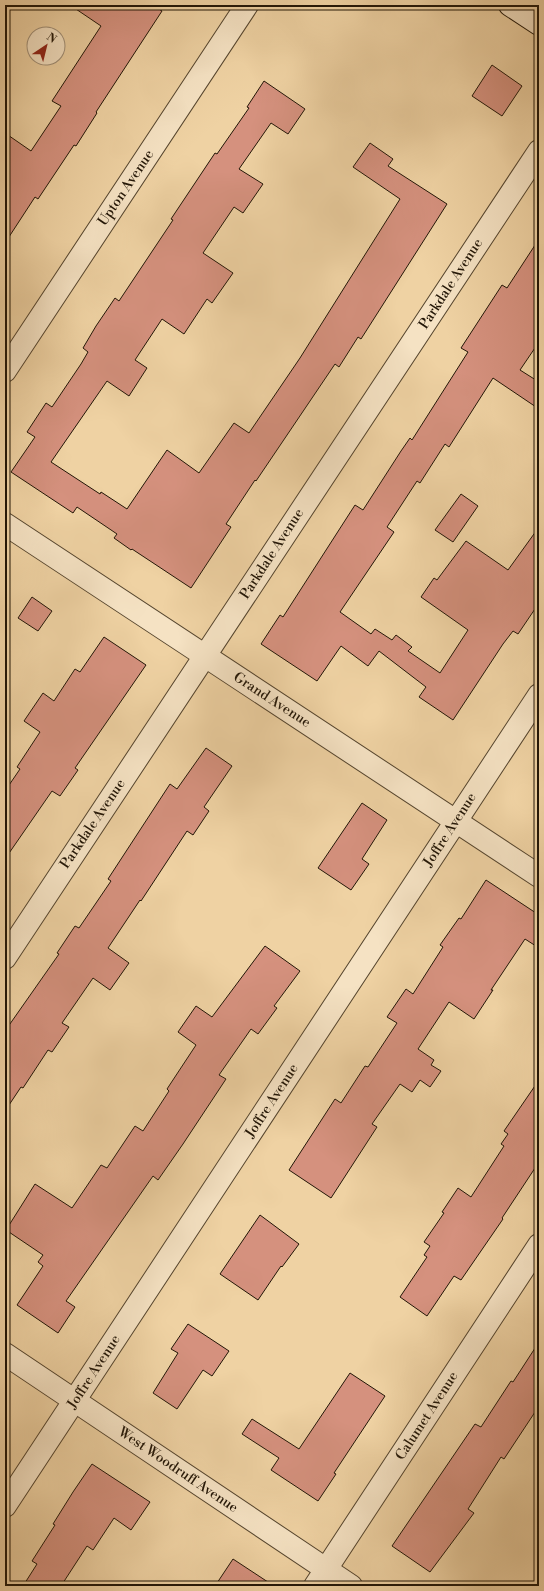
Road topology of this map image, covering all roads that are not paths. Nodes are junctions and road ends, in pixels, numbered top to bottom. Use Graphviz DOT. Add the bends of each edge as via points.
graph roads {
  1 [pos="247,5"];
  2 [pos="510,5"];
  3 [pos="537,17"];
  4 [pos="539,151"];
  5 [pos="5,370"];
  6 [pos="5,524"];
  7 [pos="205,656"];
  8 [pos="539,695"];
  9 [pos="456,820"];
  10 [pos="539,876"];
  11 [pos="5,958"];
  12 [pos="539,1246"];
  13 [pos="5,1354"];
  14 [pos="76,1401"];
  15 [pos="5,1506"];
  16 [pos="320,1578"];
  17 [pos="351,1586"];
  1 -- 5 [label="street, Upton Avenue"];
  2 -- 3 [label="street"];
  4 -- 7 [label="street, Parkdale Avenue"];
  6 -- 7 [label="street, Grand Avenue"];
  7 -- 9 [label="street, Grand Avenue"];
  7 -- 11 [label="street, Parkdale Avenue"];
  8 -- 9 [label="street, Joffre Avenue"];
  9 -- 10 [label="street, Grand Avenue"];
  9 -- 14 [label="street, Joffre Avenue"];
  12 -- 16 [label="street, Calumet Avenue"];
  13 -- 14 [label="street, West Woodruff Avenue"];
  14 -- 15 [label="street, Joffre Avenue"];
  14 -- 16 [label="street, West Woodruff Avenue"];
  16 -- 17 [label="street, West Woodruff Avenue"];
}
